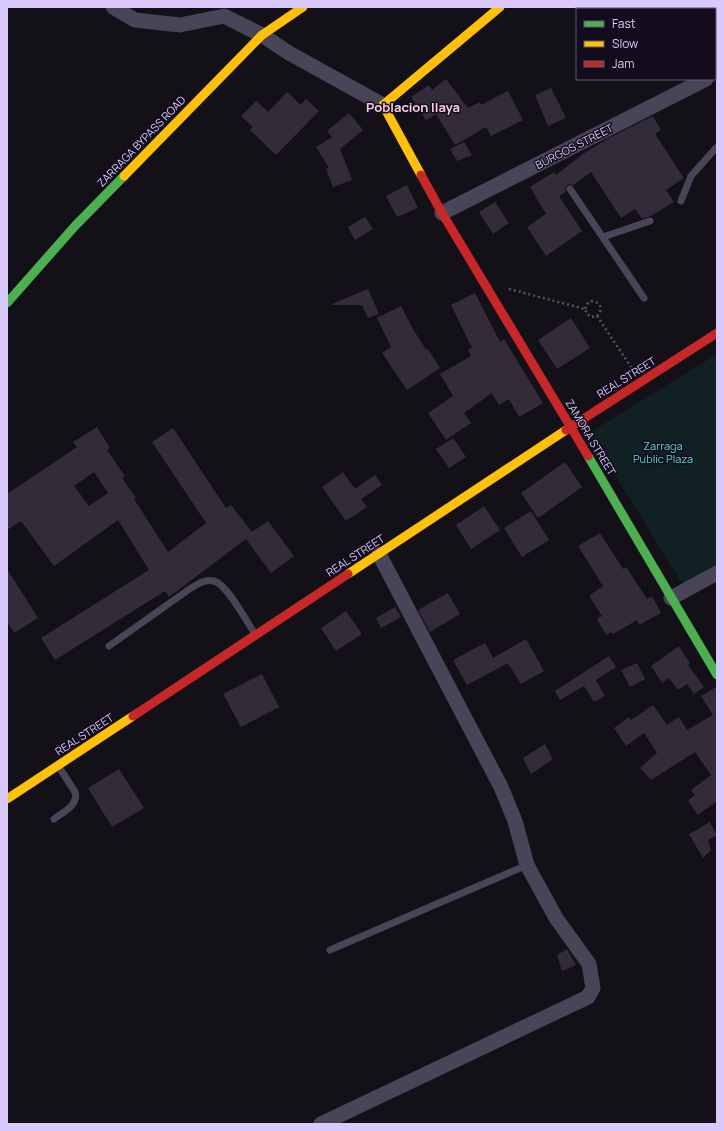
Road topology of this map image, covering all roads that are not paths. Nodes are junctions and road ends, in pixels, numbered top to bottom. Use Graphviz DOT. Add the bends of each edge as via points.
graph roads {
  1 [pos="113,7"];
  2 [pos="303,7"];
  3 [pos="500,7"];
  4 [pos="262,35"];
  5 [pos="704,80"];
  6 [pos="383,105"];
  7 [pos="716,148"];
  8 [pos="570,189"];
  9 [pos="680,201"];
  10 [pos="442,213"];
  11 [pos="650,222"];
  12 [pos="602,237"];
  13 [pos="644,298"];
  14 [pos="7,303"];
  15 [pos="717,333"];
  16 [pos="571,426"];
  17 [pos="379,554"];
  18 [pos="717,573"];
  19 [pos="671,598"];
  20 [pos="256,635"];
  21 [pos="109,646"];
  22 [pos="717,675"];
  23 [pos="58,766"];
  24 [pos="7,799"];
  25 [pos="54,819"];
  26 [pos="527,865"];
  27 [pos="330,950"];
  28 [pos="321,1124"];
  1 -- 4 [label="street" via="135,20 180,25 221,14"];
  2 -- 4 [label="main road, ZARRAGA BYPASS ROAD"];
  3 -- 6 [label="main road"];
  4 -- 6 [label="street" via="289,53"];
  4 -- 14 [label="main road, ZARRAGA BYPASS ROAD" via="75,226"];
  5 -- 10 [label="street, BURGOS STREET"];
  6 -- 10 [label="main road, ZAMORA STREET"];
  7 -- 9 [label="lane" via="691,176"];
  8 -- 12 [label="lane"];
  10 -- 16 [label="main road, ZAMORA STREET"];
  11 -- 12 [label="lane"];
  12 -- 13 [label="lane"];
  15 -- 16 [label="main road, REAL STREET"];
  16 -- 17 [label="main road, REAL STREET"];
  16 -- 19 [label="main road, ZAMORA STREET"];
  17 -- 20 [label="main road, REAL STREET"];
  17 -- 26 [label="street" via="501,787 515,821"];
  18 -- 19 [label="street"];
  19 -- 22 [label="main road, ZAMORA STREET"];
  20 -- 21 [label="lane" via="227,590 215,581 203,581"];
  20 -- 23 [label="main road, REAL STREET"];
  23 -- 24 [label="main road, REAL STREET"];
  23 -- 25 [label="lane" via="77,796 75,803"];
  26 -- 27 [label="lane"];
  26 -- 28 [label="street" via="556,918 590,964 593,988 588,997"];
}
